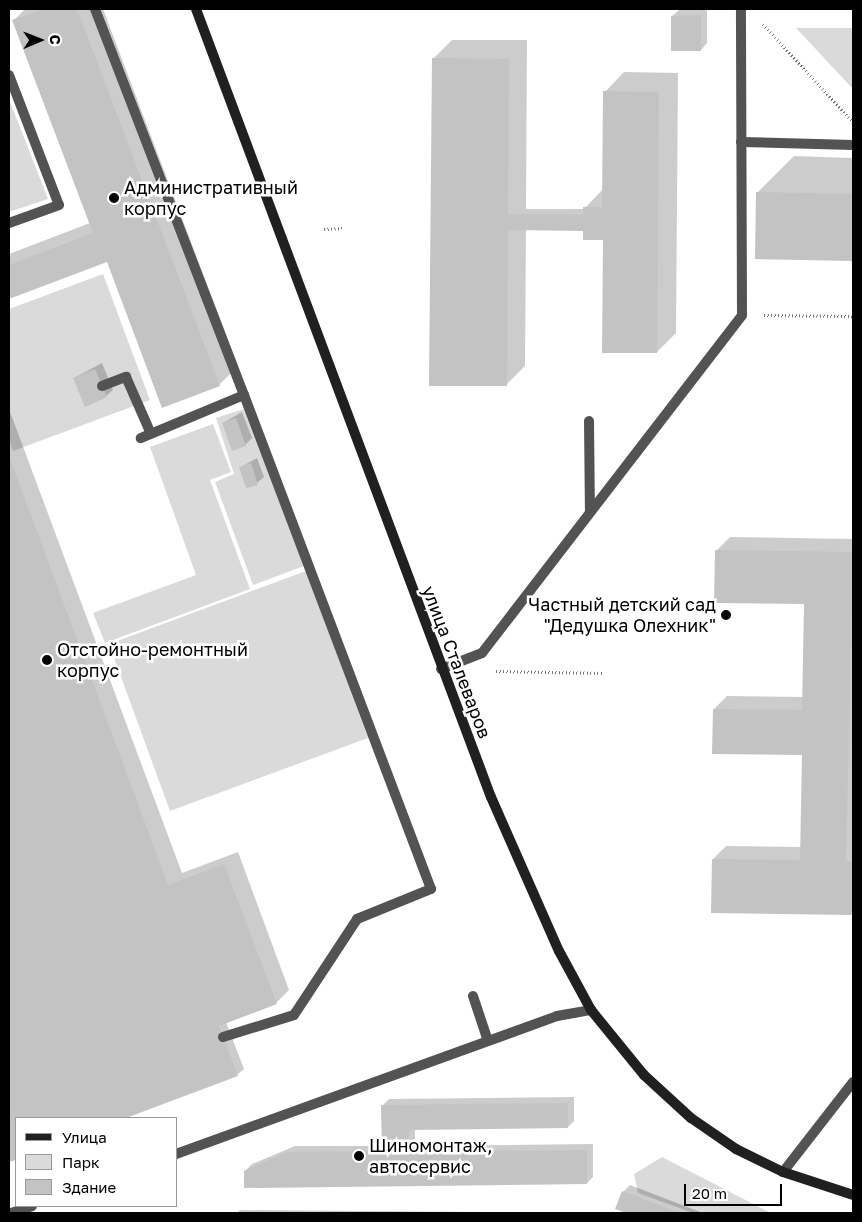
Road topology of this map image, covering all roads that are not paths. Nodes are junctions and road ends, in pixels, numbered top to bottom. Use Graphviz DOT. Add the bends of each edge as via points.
graph roads {
  1 [pos="95,9"];
  2 [pos="196,9"];
  3 [pos="741,9"];
  4 [pos="9,75"];
  5 [pos="741,142"];
  6 [pos="853,145"];
  7 [pos="9,223"];
  8 [pos="102,386"];
  9 [pos="244,395"];
  10 [pos="589,421"];
  11 [pos="151,434"];
  12 [pos="141,438"];
  13 [pos="590,512"];
  14 [pos="441,669"];
  15 [pos="473,996"];
  16 [pos="591,1010"];
  17 [pos="223,1037"];
  18 [pos="488,1041"];
  19 [pos="853,1082"];
  20 [pos="178,1153"];
  21 [pos="783,1172"];
  22 [pos="853,1195"];
  23 [pos="29,1207"];
  24 [pos="11,1213"];
  1 -- 9 [label="lane"];
  2 -- 14 [label="main road, улица Сталеваров"];
  3 -- 5 [label="lane"];
  4 -- 7 [label="lane" via="59,205"];
  5 -- 6 [label="lane"];
  5 -- 13 [label="lane" via="742,315"];
  8 -- 11 [label="lane" via="126,377"];
  9 -- 11 [label="lane"];
  9 -- 17 [label="lane" via="431,889 357,919 294,1015"];
  10 -- 13 [label="lane"];
  11 -- 12 [label="lane"];
  13 -- 14 [label="lane" via="482,653"];
  14 -- 16 [label="main road, улица Сталеваров" via="526,881"];
  15 -- 18 [label="lane"];
  16 -- 18 [label="lane" via="557,1016"];
  16 -- 21 [label="main road, улица Сталеваров" via="644,1075 691,1118 736,1149"];
  18 -- 20 [label="lane"];
  19 -- 21 [label="lane"];
  21 -- 22 [label="main road, улица Сталеваров"];
  23 -- 24 [label="lane"];
}
